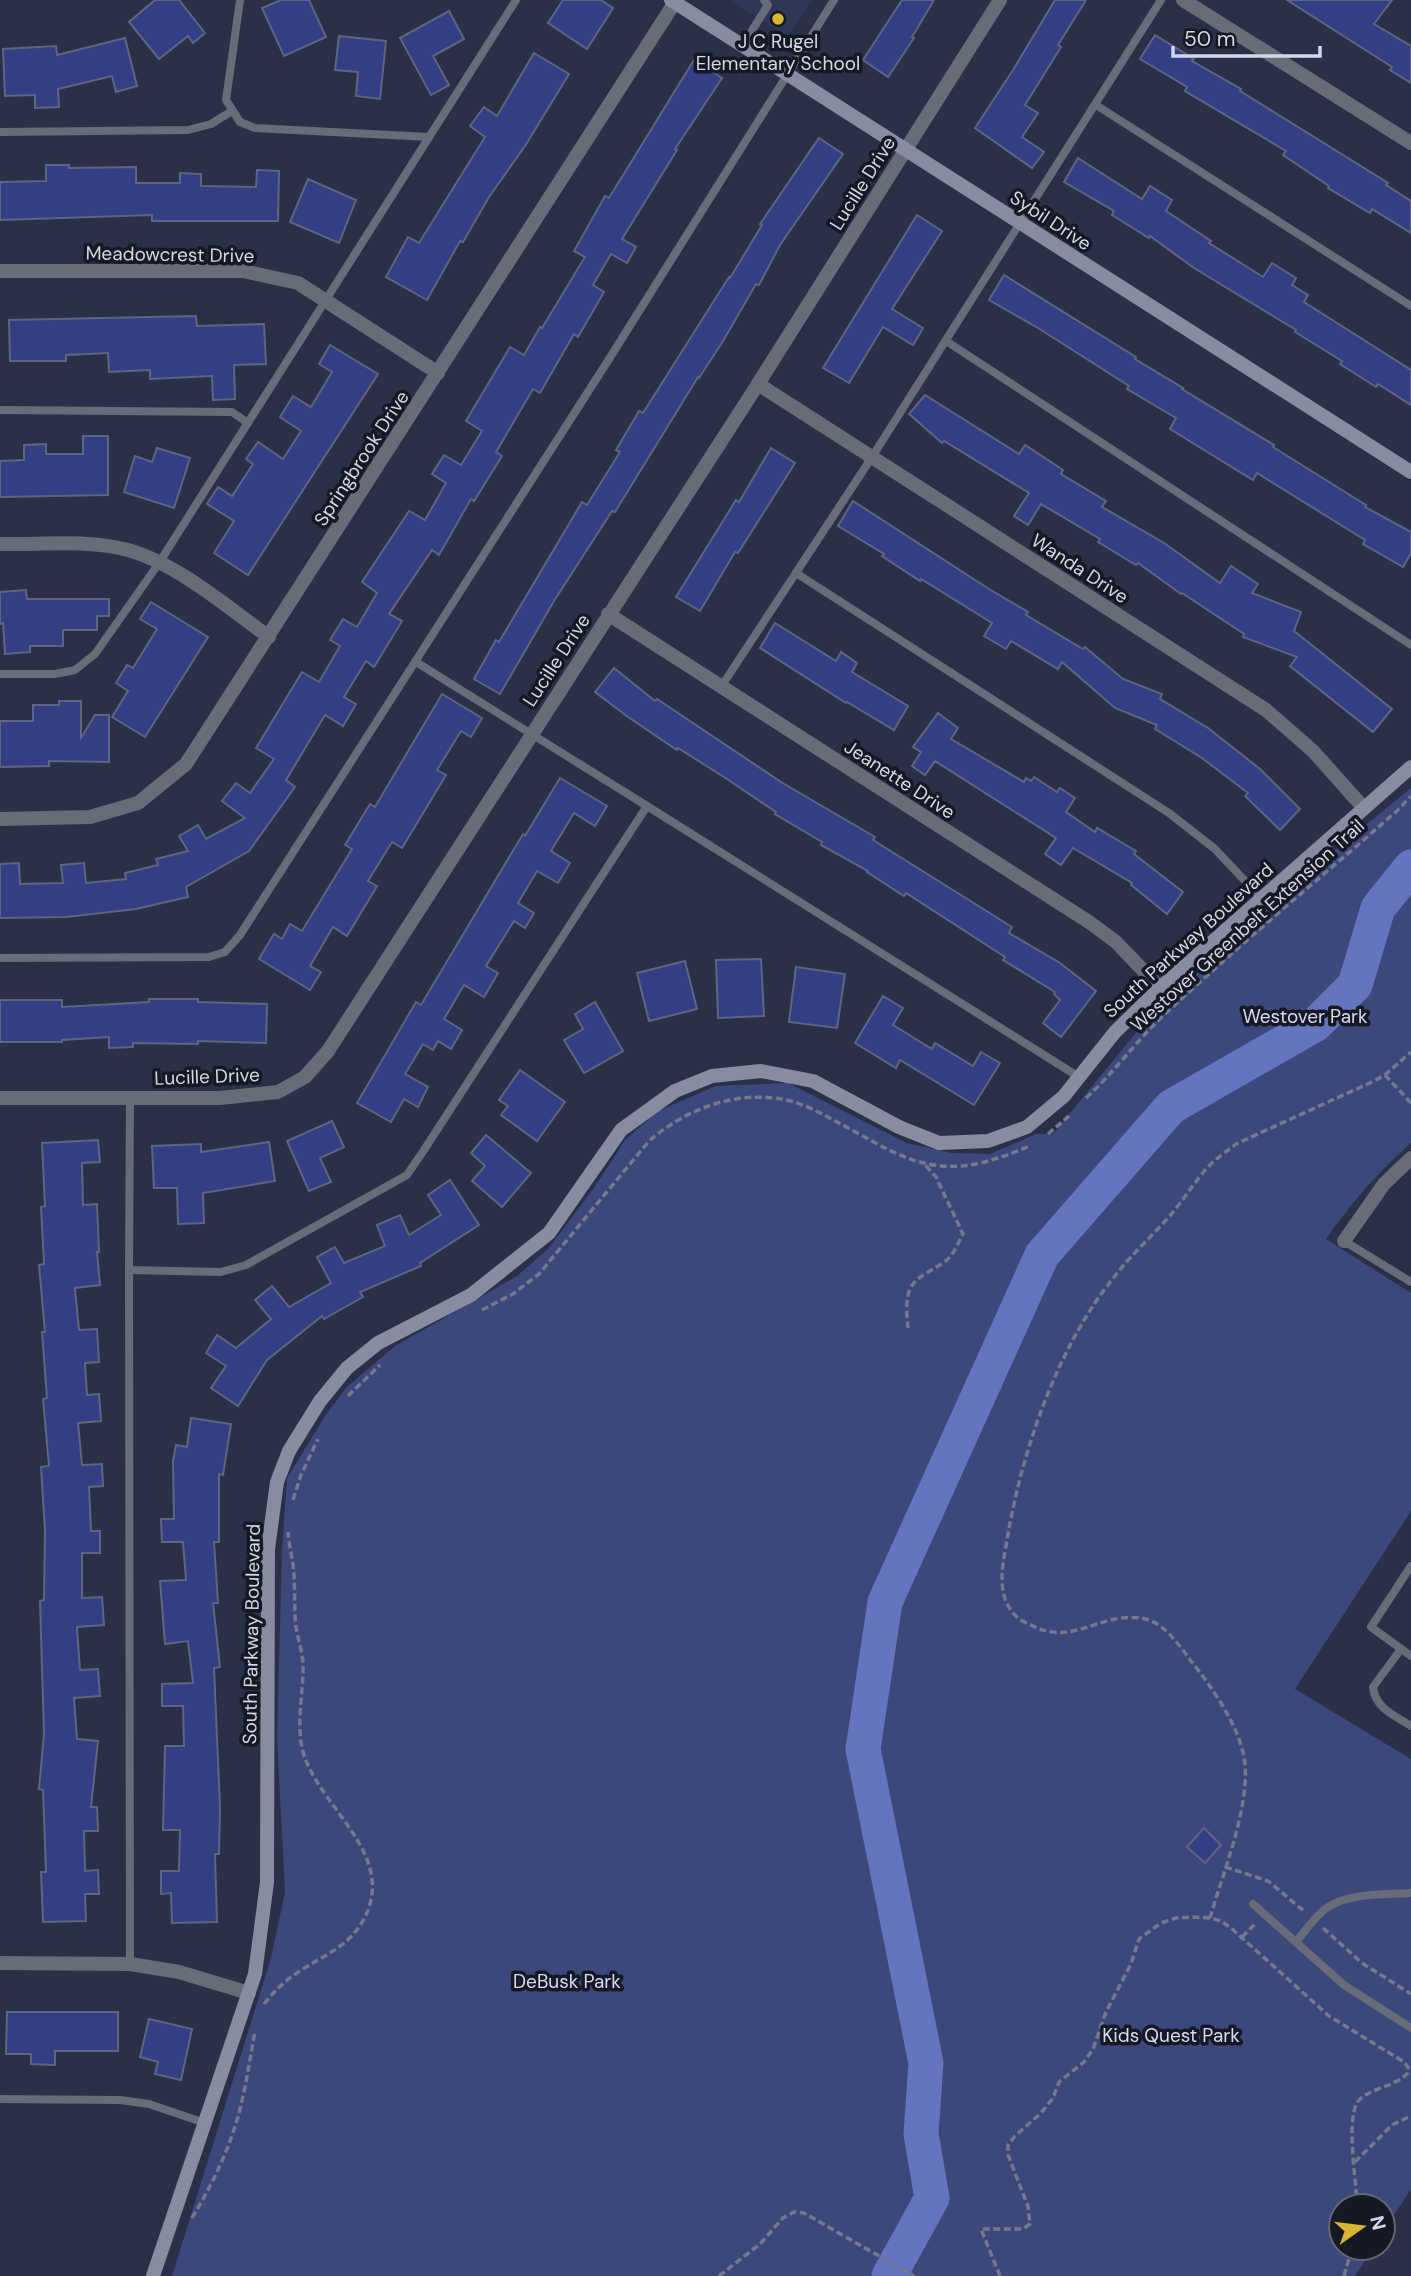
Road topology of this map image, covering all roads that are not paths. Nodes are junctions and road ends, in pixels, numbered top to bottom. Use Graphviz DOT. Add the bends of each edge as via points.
graph roads {
  1 [pos="240,0"];
  2 [pos="516,0"];
  3 [pos="764,0"];
  4 [pos="834,0"];
  5 [pos="1000,0"];
  6 [pos="1161,0"];
  7 [pos="1183,0"];
  8 [pos="673,1"];
  9 [pos="743,45"];
  10 [pos="787,72"];
  11 [pos="1096,104"];
  12 [pos="232,111"];
  13 [pos="0,132"];
  14 [pos="429,137"];
  15 [pos="1411,143"];
  16 [pos="906,149"];
  17 [pos="1021,223"];
  18 [pos="0,271"];
  19 [pos="325,300"];
  20 [pos="1411,306"];
  21 [pos="946,341"];
  22 [pos="438,373"];
  23 [pos="758,384"];
  24 [pos="0,410"];
  25 [pos="248,423"];
  26 [pos="873,457"];
  27 [pos="1411,472"];
  28 [pos="0,544"];
  29 [pos="159,563"];
  30 [pos="796,573"];
  31 [pos="608,614"];
  32 [pos="269,636"];
  33 [pos="1411,645"];
  34 [pos="416,662"];
  35 [pos="0,674"];
  36 [pos="721,687"];
  37 [pos="532,733"];
  38 [pos="1411,766"];
  39 [pos="647,806"];
  40 [pos="1363,807"];
  41 [pos="0,819"];
  42 [pos="1262,899"];
  43 [pos="0,958"];
  44 [pos="1160,988"];
  45 [pos="1079,1077"];
  46 [pos="0,1098"];
  47 [pos="130,1098"];
  48 [pos="1411,1158"];
  49 [pos="1343,1241"];
  50 [pos="129,1270"];
  51 [pos="1411,1283"];
  52 [pos="1411,1566"];
  53 [pos="1408,1652"];
  54 [pos="1411,1726"];
  55 [pos="1411,1893"];
  56 [pos="1253,1904"];
  57 [pos="1296,1942"];
  58 [pos="0,1963"];
  59 [pos="130,1964"];
  60 [pos="249,1993"];
  61 [pos="1411,2028"];
  62 [pos="0,2099"];
  63 [pos="205,2123"];
  64 [pos="153,2276"];
  1 -- 12 [label="lane" via="226,100"];
  2 -- 14 [label="lane"];
  3 -- 9 [label="lane" via="768,5"];
  4 -- 10 [label="lane"];
  5 -- 16 [label="street, Lucille Drive"];
  6 -- 11 [label="lane"];
  7 -- 15 [label="street"];
  8 -- 9 [label="street, Sybil Drive"];
  8 -- 22 [label="street, Springbrook Drive"];
  9 -- 10 [label="street, Sybil Drive"];
  10 -- 16 [label="street, Sybil Drive"];
  10 -- 34 [label="lane"];
  11 -- 17 [label="lane"];
  11 -- 20 [label="lane"];
  12 -- 13 [label="lane" via="188,131"];
  12 -- 14 [label="lane" via="240,122 256,128"];
  14 -- 19 [label="lane"];
  16 -- 17 [label="street, Sybil Drive"];
  16 -- 23 [label="street, Lucille Drive"];
  17 -- 21 [label="lane"];
  17 -- 27 [label="street, Sybil Drive"];
  18 -- 19 [label="street, Meadowcrest Drive" via="243,271 298,283"];
  19 -- 22 [label="street, Meadowcrest Drive"];
  19 -- 25 [label="lane"];
  21 -- 26 [label="lane"];
  21 -- 33 [label="lane"];
  22 -- 32 [label="street, Springbrook Drive"];
  23 -- 26 [label="street, Wanda Drive"];
  23 -- 31 [label="street, Lucille Drive"];
  24 -- 25 [label="lane" via="232,412"];
  25 -- 29 [label="lane"];
  26 -- 30 [label="lane"];
  26 -- 40 [label="street, Wanda Drive" via="1266,710 1313,751"];
  28 -- 29 [label="street" via="128,550"];
  29 -- 32 [label="street"];
  29 -- 35 [label="lane" via="95,654 75,670"];
  30 -- 36 [label="lane"];
  30 -- 42 [label="lane" via="1169,813 1215,849"];
  31 -- 36 [label="street, Jeanette Drive"];
  31 -- 37 [label="street, Lucille Drive"];
  32 -- 41 [label="street, Springbrook Drive" via="186,764 138,803 90,817"];
  34 -- 37 [label="lane"];
  34 -- 43 [label="lane" via="225,952 209,957"];
  36 -- 44 [label="street, Jeanette Drive" via="1089,922 1116,942"];
  37 -- 39 [label="lane"];
  37 -- 47 [label="street, Lucille Drive" via="328,1051 305,1077 278,1092 220,1098"];
  38 -- 40 [label="street, South Parkway Boulevard"];
  39 -- 45 [label="lane"];
  39 -- 50 [label="lane" via="407,1175 246,1265 220,1272"];
  40 -- 42 [label="street, South Parkway Boulevard"];
  42 -- 44 [label="street, South Parkway Boulevard"];
  44 -- 45 [label="street, South Parkway Boulevard" via="1115,1032"];
  45 -- 60 [label="street, South Parkway Boulevard" via="1027,1127 989,1141 939,1143 813,1081 761,1071 712,1076 675,1091 621,1130 549,1233 471,1295 379,1343 347,1368 289,1451 277,1482 268,1549 267,1882"];
  46 -- 47 [label="street, Lucille Drive"];
  47 -- 50 [label="lane"];
  48 -- 49 [label="street" via="1384,1184"];
  49 -- 51 [label="lane"];
  50 -- 59 [label="lane"];
  52 -- 53 [label="lane" via="1371,1627"];
  53 -- 54 [label="lane" via="1373,1687 1379,1705"];
  55 -- 57 [label="lane" via="1339,1901 1324,1910"];
  56 -- 57 [label="lane"];
  57 -- 61 [label="lane" via="1344,1985"];
  58 -- 59 [label="street"];
  59 -- 60 [label="street" via="178,1972"];
  60 -- 63 [label="street, South Parkway Boulevard"];
  62 -- 63 [label="lane" via="120,2100 149,2104"];
  63 -- 64 [label="street, South Parkway Boulevard"];
}
